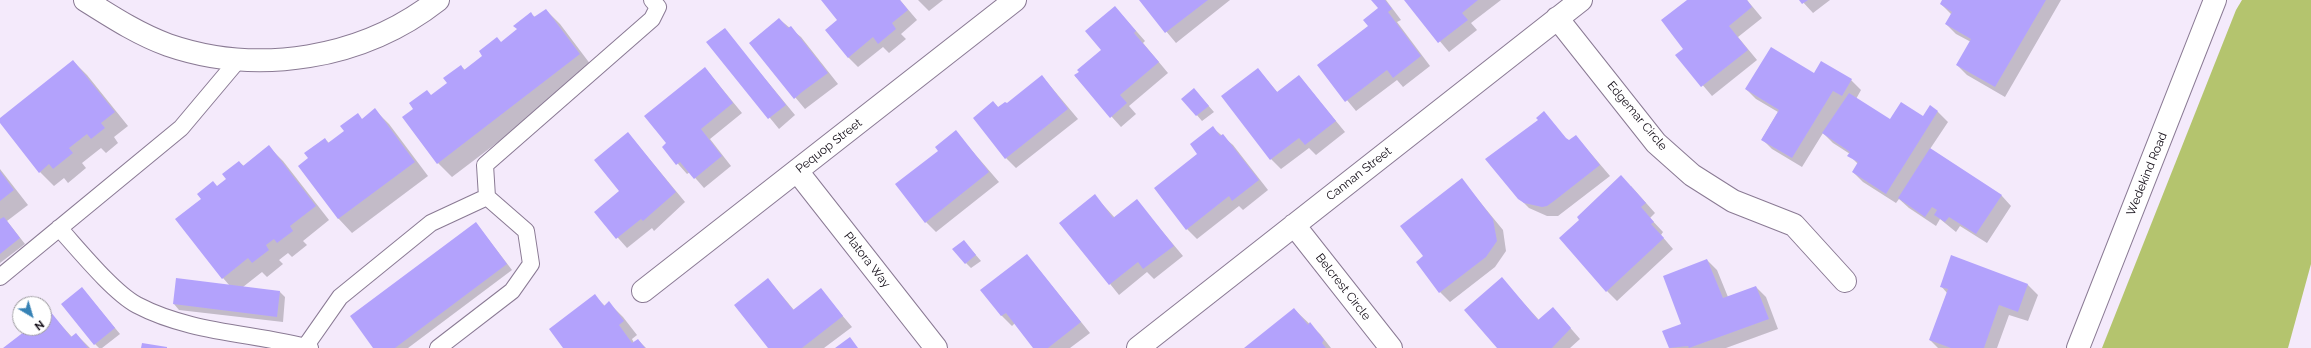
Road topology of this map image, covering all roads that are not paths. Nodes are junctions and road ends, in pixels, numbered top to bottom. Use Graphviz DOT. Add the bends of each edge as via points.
graph roads {
  1 [pos="85,0"];
  2 [pos="438,0"];
  3 [pos="652,0"];
  4 [pos="1015,0"];
  5 [pos="1581,0"];
  6 [pos="2215,0"];
  7 [pos="1557,18"];
  8 [pos="239,59"];
  9 [pos="797,171"];
  10 [pos="487,197"];
  11 [pos="1294,226"];
  12 [pos="59,228"];
  13 [pos="0,277"];
  14 [pos="1845,281"];
  15 [pos="643,291"];
  16 [pos="308,347"];
  17 [pos="438,348"];
  18 [pos="936,348"];
  19 [pos="1138,348"];
  20 [pos="1391,348"];
  21 [pos="2078,348"];
  1 -- 8 [label="street" via="123,24 168,45 218,57"];
  2 -- 8 [label="street" via="416,17 361,43 318,55 266,61"];
  3 -- 10 [label="lane" via="658,8 652,19 485,165"];
  4 -- 9 [label="street, Pequop Street"];
  5 -- 7 [label="street, Cannan Street"];
  6 -- 21 [label="street, Wedekind Road"];
  7 -- 11 [label="street, Cannan Street"];
  7 -- 14 [label="street, Edgemar Circle" via="1656,142 1692,175 1733,200 1794,225"];
  8 -- 12 [label="lane" via="181,128"];
  9 -- 15 [label="street, Pequop Street"];
  9 -- 18 [label="street, Platora Way"];
  10 -- 16 [label="lane" via="431,223 340,297"];
  10 -- 17 [label="lane" via="526,231 531,264 512,291"];
  11 -- 19 [label="street, Cannan Street"];
  11 -- 20 [label="street, Belcrest Circle"];
  12 -- 13 [label="lane"];
  12 -- 16 [label="lane" via="107,280 136,304 183,323"];
}
